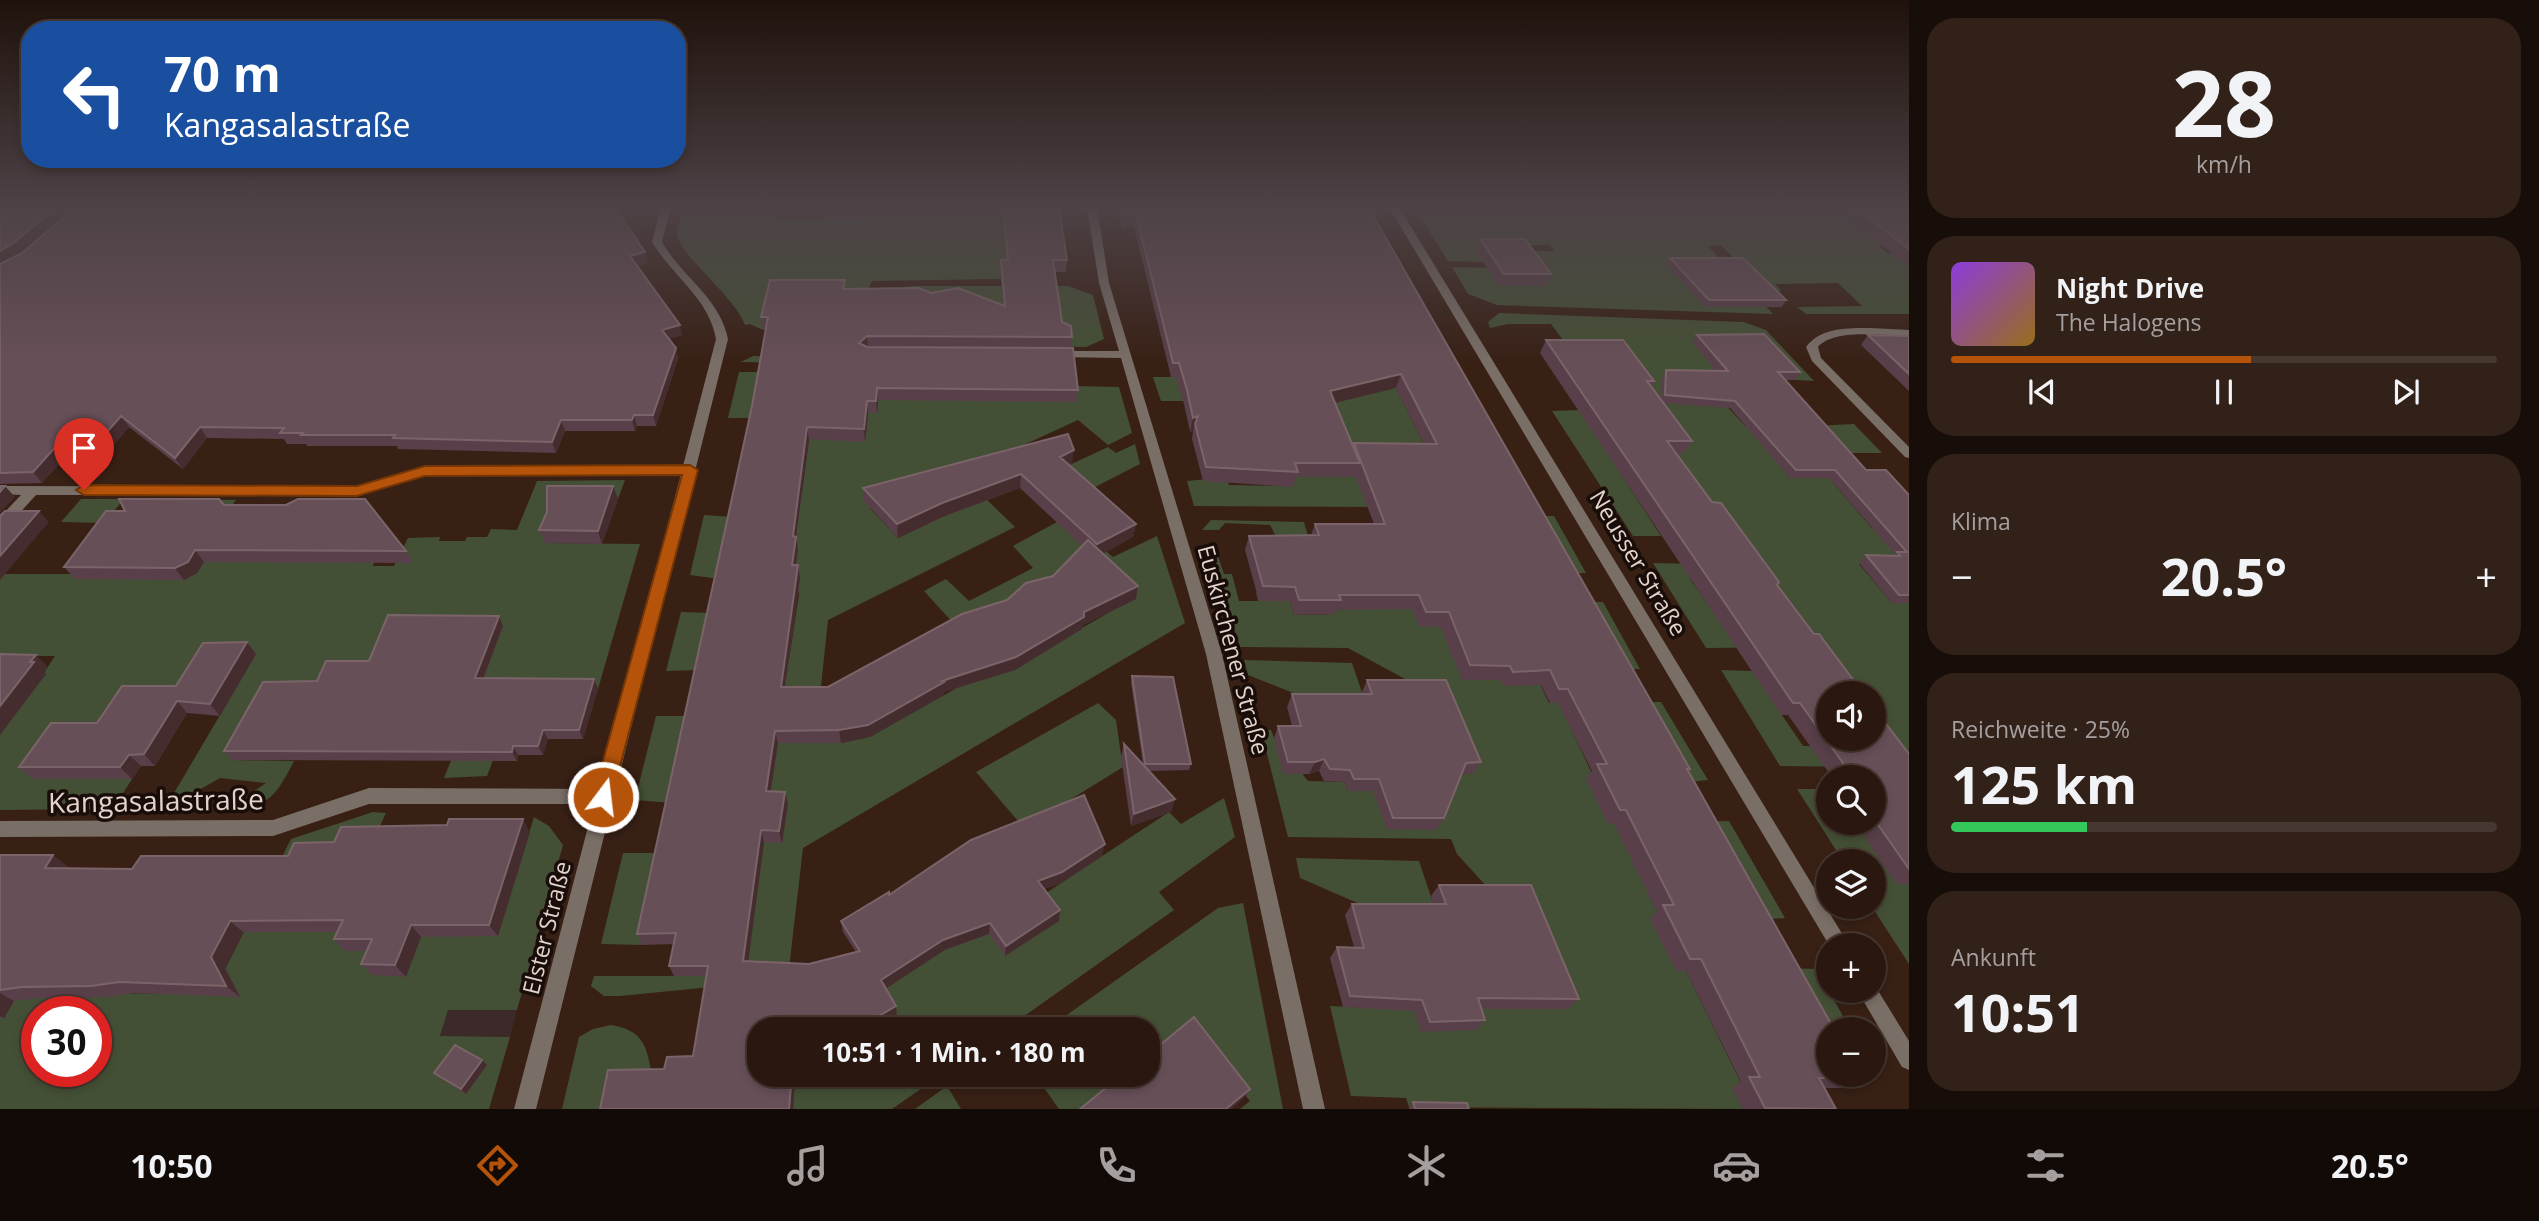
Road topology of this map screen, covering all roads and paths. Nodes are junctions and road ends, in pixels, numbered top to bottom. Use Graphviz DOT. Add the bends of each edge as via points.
graph roads {
  1 [pos="668,259"];
  2 [pos="1100,259"];
  3 [pos="1425,259"];
  4 [pos="1909,333"];
  5 [pos="1044,354"];
  6 [pos="1125,355"];
  7 [pos="1909,454"];
  8 [pos="690,470"];
  9 [pos="0,490"];
  10 [pos="33,490"];
  11 [pos="0,526"];
  12 [pos="603,797"];
  13 [pos="0,829"];
  14 [pos="1833,933"];
  15 [pos="1875,1003"];
  16 [pos="1909,1060"];
  17 [pos="525,1109"];
  18 [pos="1314,1109"];
  1 -- 8 [label="street, Elster Straße" via="708,305 722,330"];
  2 -- 6 [label="street, Euskirchener Straße"];
  3 -- 14 [label="street, Neusser Straße"];
  4 -- 7 [label="street" via="1830,334 1817,339 1812,347 1816,359"];
  5 -- 6 [label="street"];
  6 -- 18 [label="street, Euskirchener Straße" via="1214,654"];
  8 -- 10 [label="street" via="425,471 357,491"];
  8 -- 12 [label="street, Elster Straße"];
  9 -- 10 [label="street"];
  10 -- 11 [label="street"];
  12 -- 13 [label="street, Kangasalastraße" via="369,796 273,828"];
  12 -- 17 [label="street, Elster Straße"];
  15 -- 16 [label="street"];
}
